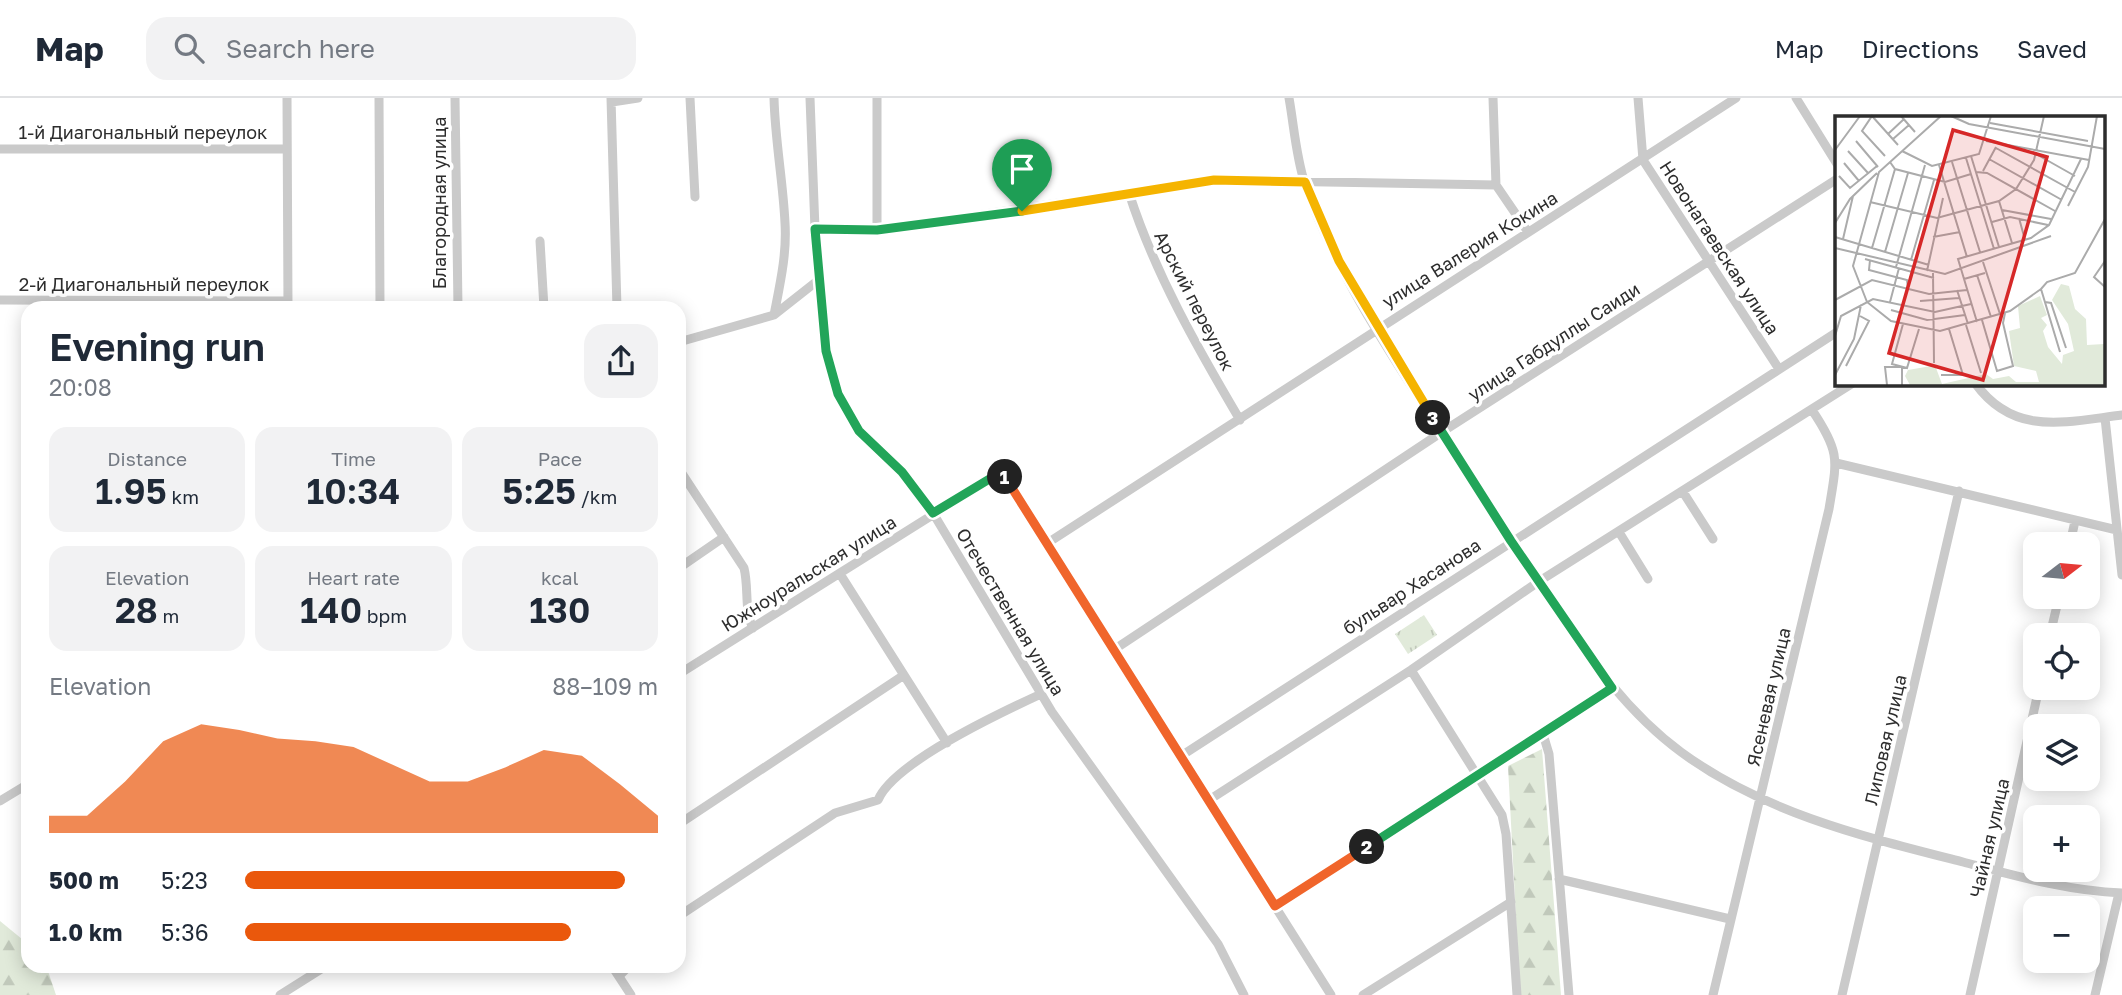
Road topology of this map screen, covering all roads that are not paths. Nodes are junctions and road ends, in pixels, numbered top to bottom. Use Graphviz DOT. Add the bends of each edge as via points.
graph roads {
  1 [pos="287,98"];
  2 [pos="379,98"];
  3 [pos="455,98"];
  4 [pos="638,98"];
  5 [pos="690,98"];
  6 [pos="774,98"];
  7 [pos="810,98"];
  8 [pos="877,98"];
  9 [pos="1289,98"];
  10 [pos="1493,98"];
  11 [pos="1637,98"];
  12 [pos="1736,98"];
  13 [pos="1796,98"];
  14 [pos="611,100"];
  15 [pos="0,149"];
  16 [pos="286,149"];
  17 [pos="1643,160"];
  18 [pos="1835,160"];
  19 [pos="1835,180"];
  20 [pos="1305,182"];
  21 [pos="1496,185"];
  22 [pos="1129,193"];
  23 [pos="695,197"];
  24 [pos="815,229"];
  25 [pos="877,230"];
  26 [pos="1528,232"];
  27 [pos="540,241"];
  28 [pos="1709,261"];
  29 [pos="821,278"];
  30 [pos="0,300"];
  31 [pos="72,301"];
  32 [pos="288,301"];
  33 [pos="380,301"];
  34 [pos="458,301"];
  35 [pos="544,301"];
  36 [pos="617,301"];
  37 [pos="774,315"];
  38 [pos="1377,329"];
  39 [pos="1835,333"];
  40 [pos="686,340"];
  41 [pos="1779,369"];
  42 [pos="1850,385"];
  43 [pos="1977,385"];
  44 [pos="1812,410"];
  45 [pos="2122,415"];
  46 [pos="2105,418"];
  47 [pos="1240,420"];
  48 [pos="1442,432"];
  49 [pos="1836,463"];
  50 [pos="686,480"];
  51 [pos="1959,491"];
  52 [pos="1683,492"];
  53 [pos="933,513"];
  54 [pos="2075,521"];
  55 [pos="2117,530"];
  56 [pos="1619,532"];
  57 [pos="2073,532"];
  58 [pos="724,537"];
  59 [pos="1713,539"];
  60 [pos="1511,541"];
  61 [pos="1046,544"];
  62 [pos="686,563"];
  63 [pos="840,574"];
  64 [pos="2122,575"];
  65 [pos="1648,579"];
  66 [pos="1538,582"];
  67 [pos="753,628"];
  68 [pos="1115,649"];
  69 [pos="686,670"];
  70 [pos="1411,670"];
  71 [pos="904,675"];
  72 [pos="1612,688"];
  73 [pos="1041,694"];
  74 [pos="2036,700"];
  75 [pos="1543,734"];
  76 [pos="947,743"];
  77 [pos="1181,756"];
  78 [pos="1478,776"];
  79 [pos="21,788"];
  80 [pos="1760,799"];
  81 [pos="1209,800"];
  82 [pos="0,801"];
  83 [pos="686,819"];
  84 [pos="1879,840"];
  85 [pos="1999,871"];
  86 [pos="1559,879"];
  87 [pos="2120,893"];
  88 [pos="1511,902"];
  89 [pos="1275,906"];
  90 [pos="686,911"];
  91 [pos="1730,919"];
  92 [pos="315,973"];
  93 [pos="617,973"];
  94 [pos="622,973"];
  95 [pos="619,976"];
  96 [pos="280,995"];
  97 [pos="631,995"];
  98 [pos="1244,995"];
  99 [pos="1331,995"];
  100 [pos="1363,995"];
  101 [pos="1517,995"];
  102 [pos="1569,995"];
  103 [pos="1713,995"];
  104 [pos="1842,995"];
  105 [pos="1970,995"];
  106 [pos="2095,995"];
  1 -- 16 [label="street"];
  2 -- 33 [label="street"];
  3 -- 34 [label="street, Благородная улица"];
  4 -- 14 [label="street"];
  5 -- 23 [label="street"];
  6 -- 37 [label="street" via="785,260"];
  7 -- 24 [label="street, Отечественная улица"];
  8 -- 25 [label="street"];
  9 -- 20 [label="street"];
  10 -- 21 [label="street"];
  11 -- 17 [label="street, Новонагаевская улица"];
  12 -- 17 [label="street, улица Валерия Кокина"];
  13 -- 18 [label="street"];
  14 -- 36 [label="street"];
  15 -- 16 [label="street, 1-й Диагональный переулок"];
  16 -- 32 [label="street"];
  17 -- 26 [label="street, улица Валерия Кокина"];
  17 -- 28 [label="street, Новонагаевская улица"];
  19 -- 28 [label="street, улица Габдуллы Саиди"];
  20 -- 21 [label="street"];
  20 -- 22 [label="street" via="1214,180"];
  20 -- 38 [label="street" via="1339,261"];
  21 -- 26 [label="street"];
  22 -- 25 [label="street"];
  22 -- 47 [label="street, Арский переулок" via="1144,240 1188,331"];
  24 -- 25 [label="street"];
  24 -- 29 [label="street, Отечественная улица"];
  26 -- 38 [label="street, улица Валерия Кокина"];
  27 -- 35 [label="street"];
  28 -- 41 [label="street, Новонагаевская улица"];
  28 -- 48 [label="street, улица Габдуллы Саиди"];
  29 -- 37 [label="street"];
  29 -- 53 [label="street, Отечественная улица" via="826,351 838,394 859,431 902,472"];
  30 -- 31 [label="street, 2-й Диагональный переулок"];
  37 -- 40 [label="street"];
  38 -- 47 [label="street, улица Валерия Кокина"];
  38 -- 48 [label="street"];
  39 -- 41 [label="street, бульвар Хасанова"];
  41 -- 60 [label="street, бульвар Хасанова"];
  42 -- 44 [label="street"];
  43 -- 46 [label="street" via="1995,406 2030,421"];
  44 -- 49 [label="street, Ясеневая улица" via="1835,447"];
  44 -- 52 [label="street"];
  45 -- 46 [label="street"];
  46 -- 55 [label="street"];
  47 -- 61 [label="street, улица Валерия Кокина"];
  48 -- 60 [label="street"];
  48 -- 68 [label="street, улица Габдуллы Саиди"];
  49 -- 51 [label="street"];
  49 -- 80 [label="street, Ясеневая улица"];
  50 -- 58 [label="street"];
  51 -- 54 [label="street"];
  51 -- 84 [label="street, Липовая улица"];
  52 -- 56 [label="street"];
  52 -- 59 [label="street"];
  53 -- 61 [label="street, Южноуральская улица" via="1001,472"];
  53 -- 63 [label="street, Южноуральская улица"];
  53 -- 73 [label="street, Отечественная улица"];
  54 -- 55 [label="street"];
  54 -- 57 [label="street"];
  55 -- 64 [label="street"];
  56 -- 65 [label="street"];
  56 -- 66 [label="street"];
  58 -- 62 [label="street"];
  58 -- 67 [label="street" via="744,568"];
  60 -- 66 [label="street"];
  60 -- 77 [label="street, бульвар Хасанова"];
  61 -- 68 [label="street, Южноуральская улица"];
  63 -- 67 [label="street, Южноуральская улица"];
  63 -- 71 [label="street"];
  66 -- 70 [label="street"];
  66 -- 72 [label="street"];
  67 -- 69 [label="street, Южноуральская улица"];
  68 -- 77 [label="street, Южноуральская улица"];
  70 -- 78 [label="street"];
  70 -- 81 [label="street"];
  71 -- 76 [label="street"];
  71 -- 83 [label="street"];
  72 -- 75 [label="street"];
  72 -- 80 [label="street" via="1678,750"];
  73 -- 76 [label="street"];
  73 -- 98 [label="street, Отечественная улица" via="1218,944"];
  74 -- 85 [label="street, Чайная улица"];
  75 -- 78 [label="street"];
  75 -- 86 [label="street" via="1549,754"];
  76 -- 90 [label="street" via="889,781 878,800 835,813"];
  77 -- 81 [label="street, Южноуральская улица"];
  78 -- 88 [label="street" via="1504,823"];
  78 -- 89 [label="street"];
  79 -- 82 [label="street"];
  80 -- 84 [label="street"];
  80 -- 91 [label="street, Ясеневая улица"];
  81 -- 89 [label="street, Южноуральская улица"];
  84 -- 85 [label="street"];
  84 -- 104 [label="street, Липовая улица"];
  85 -- 87 [label="street" via="2064,887"];
  85 -- 105 [label="street, Чайная улица"];
  86 -- 91 [label="street"];
  86 -- 102 [label="street"];
  87 -- 106 [label="street"];
  88 -- 100 [label="street"];
  88 -- 101 [label="street"];
  89 -- 99 [label="street, Южноуральская улица"];
  91 -- 103 [label="street, Ясеневая улица"];
  92 -- 96 [label="street"];
  93 -- 95 [label="street"];
  94 -- 95 [label="street"];
  95 -- 97 [label="street"];
}
